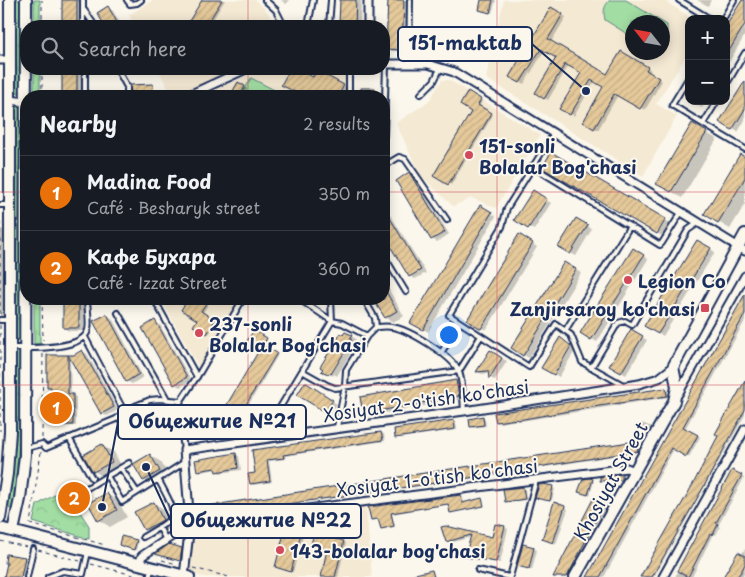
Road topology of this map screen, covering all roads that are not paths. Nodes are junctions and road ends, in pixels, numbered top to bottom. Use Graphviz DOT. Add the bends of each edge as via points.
graph roads {
  1 [pos="10,0"];
  2 [pos="26,0"];
  3 [pos="82,0"];
  4 [pos="127,0"];
  5 [pos="141,0"];
  6 [pos="266,0"];
  7 [pos="313,0"];
  8 [pos="331,0"];
  9 [pos="368,0"];
  10 [pos="410,0"];
  11 [pos="679,0"];
  12 [pos="734,0"];
  13 [pos="83,8"];
  14 [pos="703,15"];
  15 [pos="725,15"];
  16 [pos="26,20"];
  17 [pos="83,20"];
  18 [pos="91,20"];
  19 [pos="281,20"];
  20 [pos="309,20"];
  21 [pos="329,20"];
  22 [pos="368,20"];
  23 [pos="745,53"];
  24 [pos="5,60"];
  25 [pos="390,64"];
  26 [pos="409,64"];
  27 [pos="441,67"];
  28 [pos="26,75"];
  29 [pos="85,75"];
  30 [pos="120,75"];
  31 [pos="233,75"];
  32 [pos="349,75"];
  33 [pos="385,75"];
  34 [pos="730,78"];
  35 [pos="685,83"];
  36 [pos="26,90"];
  37 [pos="85,90"];
  38 [pos="127,90"];
  39 [pos="200,90"];
  40 [pos="349,90"];
  41 [pos="385,90"];
  42 [pos="421,94"];
  43 [pos="10,100"];
  44 [pos="20,101"];
  45 [pos="715,105"];
  46 [pos="703,124"];
  47 [pos="554,133"];
  48 [pos="745,149"];
  49 [pos="390,162"];
  50 [pos="532,166"];
  51 [pos="5,205"];
  52 [pos="682,211"];
  53 [pos="447,220"];
  54 [pos="700,222"];
  55 [pos="630,226"];
  56 [pos="745,234"];
  57 [pos="742,249"];
  58 [pos="390,266"];
  59 [pos="745,276"];
  60 [pos="406,292"];
  61 [pos="26,305"];
  62 [pos="87,305"];
  63 [pos="157,305"];
  64 [pos="239,305"];
  65 [pos="308,305"];
  66 [pos="331,305"];
  67 [pos="367,305"];
  68 [pos="118,313"];
  69 [pos="4,320"];
  70 [pos="332,322"];
  71 [pos="460,323"];
  72 [pos="376,328"];
  73 [pos="565,331"];
  74 [pos="367,336"];
  75 [pos="481,336"];
  76 [pos="85,337"];
  77 [pos="10,348"];
  78 [pos="26,348"];
  79 [pos="441,353"];
  80 [pos="673,367"];
  81 [pos="591,368"];
  82 [pos="302,371"];
  83 [pos="459,371"];
  84 [pos="197,377"];
  85 [pos="345,386"];
  86 [pos="625,386"];
  87 [pos="167,399"];
  88 [pos="181,401"];
  89 [pos="674,401"];
  90 [pos="464,411"];
  91 [pos="125,413"];
  92 [pos="337,428"];
  93 [pos="745,429"];
  94 [pos="69,438"];
  95 [pos="261,439"];
  96 [pos="25,448"];
  97 [pos="184,450"];
  98 [pos="185,462"];
  99 [pos="128,463"];
  100 [pos="121,468"];
  101 [pos="634,471"];
  102 [pos="108,476"];
  103 [pos="92,478"];
  104 [pos="158,479"];
  105 [pos="536,479"];
  106 [pos="82,491"];
  107 [pos="137,492"];
  108 [pos="0,518"];
  109 [pos="190,524"];
  110 [pos="159,527"];
  111 [pos="0,528"];
  112 [pos="13,531"];
  113 [pos="142,537"];
  114 [pos="166,540"];
  115 [pos="32,549"];
  116 [pos="88,552"];
  117 [pos="139,564"];
  118 [pos="153,568"];
  119 [pos="478,570"];
  120 [pos="186,573"];
  121 [pos="83,576"];
  122 [pos="27,577"];
  123 [pos="48,577"];
  124 [pos="509,577"];
  125 [pos="575,577"];
  126 [pos="663,577"];
  1 -- 24 [label="main road"];
  2 -- 16 [label="main road"];
  3 -- 13 [label="lane"];
  4 -- 5 [label="lane" via="130,4"];
  6 -- 19 [label="lane"];
  7 -- 20 [label="lane"];
  8 -- 21 [label="lane"];
  9 -- 22 [label="street"];
  10 -- 26 [label="lane"];
  11 -- 14 [label="lane"];
  12 -- 15 [label="lane"];
  13 -- 17 [label="lane"];
  13 -- 18 [label="lane"];
  23 -- 34 [label="lane"];
  24 -- 43 [label="main road"];
  25 -- 26 [label="street"];
  26 -- 27 [label="street"];
  27 -- 42 [label="lane" via="434,81"];
  27 -- 47 [label="street"];
  28 -- 36 [label="main road"];
  29 -- 37 [label="lane"];
  30 -- 38 [label="lane"];
  31 -- 39 [label="street"];
  32 -- 40 [label="lane"];
  33 -- 41 [label="lane"];
  35 -- 46 [label="lane" via="672,104"];
  43 -- 44 [label="street"];
  43 -- 51 [label="main road"];
  45 -- 46 [label="lane"];
  46 -- 48 [label="lane"];
  47 -- 50 [label="lane"];
  47 -- 52 [label="street"];
  49 -- 53 [label="lane" via="399,157 405,159"];
  50 -- 55 [label="lane"];
  50 -- 71 [label="lane" via="507,208 502,227 449,316"];
  51 -- 69 [label="main road"];
  52 -- 54 [label="street"];
  52 -- 55 [label="lane" via="660,245"];
  54 -- 57 [label="street"];
  54 -- 81 [label="lane" via="688,230 632,324 618,323"];
  55 -- 73 [label="lane"];
  56 -- 57 [label="main road"];
  57 -- 80 [label="main road"];
  58 -- 60 [label="lane"];
  59 -- 89 [label="street, Khosiyat Street"];
  61 -- 78 [label="main road"];
  62 -- 76 [label="lane" via="88,330"];
  63 -- 84 [label="lane"];
  64 -- 84 [label="lane"];
  65 -- 70 [label="lane"];
  66 -- 70 [label="lane"];
  67 -- 72 [label="lane" via="375,318"];
  68 -- 87 [label="lane"];
  69 -- 77 [label="main road"];
  70 -- 74 [label="lane" via="342,323"];
  70 -- 82 [label="lane"];
  71 -- 75 [label="lane"];
  71 -- 79 [label="lane"];
  72 -- 74 [label="lane"];
  72 -- 79 [label="lane" via="406,331"];
  73 -- 75 [label="lane" via="556,324 529,366"];
  73 -- 81 [label="lane" via="571,335 582,362"];
  74 -- 85 [label="lane" via="346,370"];
  75 -- 83 [label="lane"];
  76 -- 78 [label="lane" via="66,345"];
  76 -- 91 [label="lane"];
  77 -- 78 [label="lane"];
  77 -- 108 [label="main road" via="10,453"];
  78 -- 96 [label="main road"];
  79 -- 83 [label="lane"];
  80 -- 86 [label="street, Xosiyat 2-o'tish ko'chasi" via="652,381"];
  80 -- 89 [label="main road, Khosiyat Street" via="677,387"];
  81 -- 86 [label="lane"];
  82 -- 85 [label="lane" via="327,386"];
  82 -- 95 [label="lane"];
  83 -- 85 [label="lane"];
  83 -- 90 [label="lane"];
  84 -- 88 [label="lane"];
  85 -- 92 [label="lane"];
  86 -- 90 [label="street, Xosiyat 2-o'tish ko'chasi"];
  87 -- 88 [label="lane"];
  87 -- 91 [label="lane" via="150,400"];
  88 -- 97 [label="lane" via="178,405"];
  89 -- 101 [label="main road, Khosiyat Street"];
  90 -- 92 [label="street, Xosiyat 2-o'tish ko'chasi"];
  91 -- 94 [label="lane" via="116,420"];
  92 -- 95 [label="street, Xosiyat 2-o'tish ko'chasi"];
  93 -- 126 [label="street"];
  94 -- 96 [label="lane" via="46,448 42,444"];
  94 -- 103 [label="lane"];
  95 -- 97 [label="street, Xosiyat 2-o'tish ko'chasi"];
  96 -- 112 [label="main road" via="22,490"];
  97 -- 98 [label="street"];
  98 -- 104 [label="lane"];
  98 -- 109 [label="street"];
  99 -- 100 [label="lane"];
  100 -- 102 [label="lane"];
  100 -- 107 [label="lane"];
  101 -- 105 [label="street, Xosiyat 1-o'tish ko'chasi" via="627,468"];
  101 -- 125 [label="main road, Khosiyat Street"];
  102 -- 106 [label="lane"];
  102 -- 107 [label="lane" via="122,502"];
  104 -- 107 [label="lane"];
  104 -- 110 [label="lane" via="173,508 169,521"];
  105 -- 109 [label="street, Xosiyat 1-o'tish ko'chasi"];
  105 -- 124 [label="lane"];
  109 -- 114 [label="street, Xosiyat 1-o'tish ko'chasi"];
  109 -- 120 [label="street"];
  110 -- 113 [label="lane"];
  110 -- 114 [label="lane"];
  111 -- 112 [label="main road"];
  112 -- 116 [label="main road"];
  114 -- 117 [label="street, Xosiyat 1-o'tish ko'chasi" via="142,556"];
  115 -- 122 [label="lane"];
  116 -- 117 [label="main road"];
  116 -- 121 [label="lane"];
  117 -- 118 [label="main road"];
  118 -- 120 [label="main road"];
  119 -- 124 [label="lane"];
  121 -- 123 [label="lane" via="63,571"];
}
